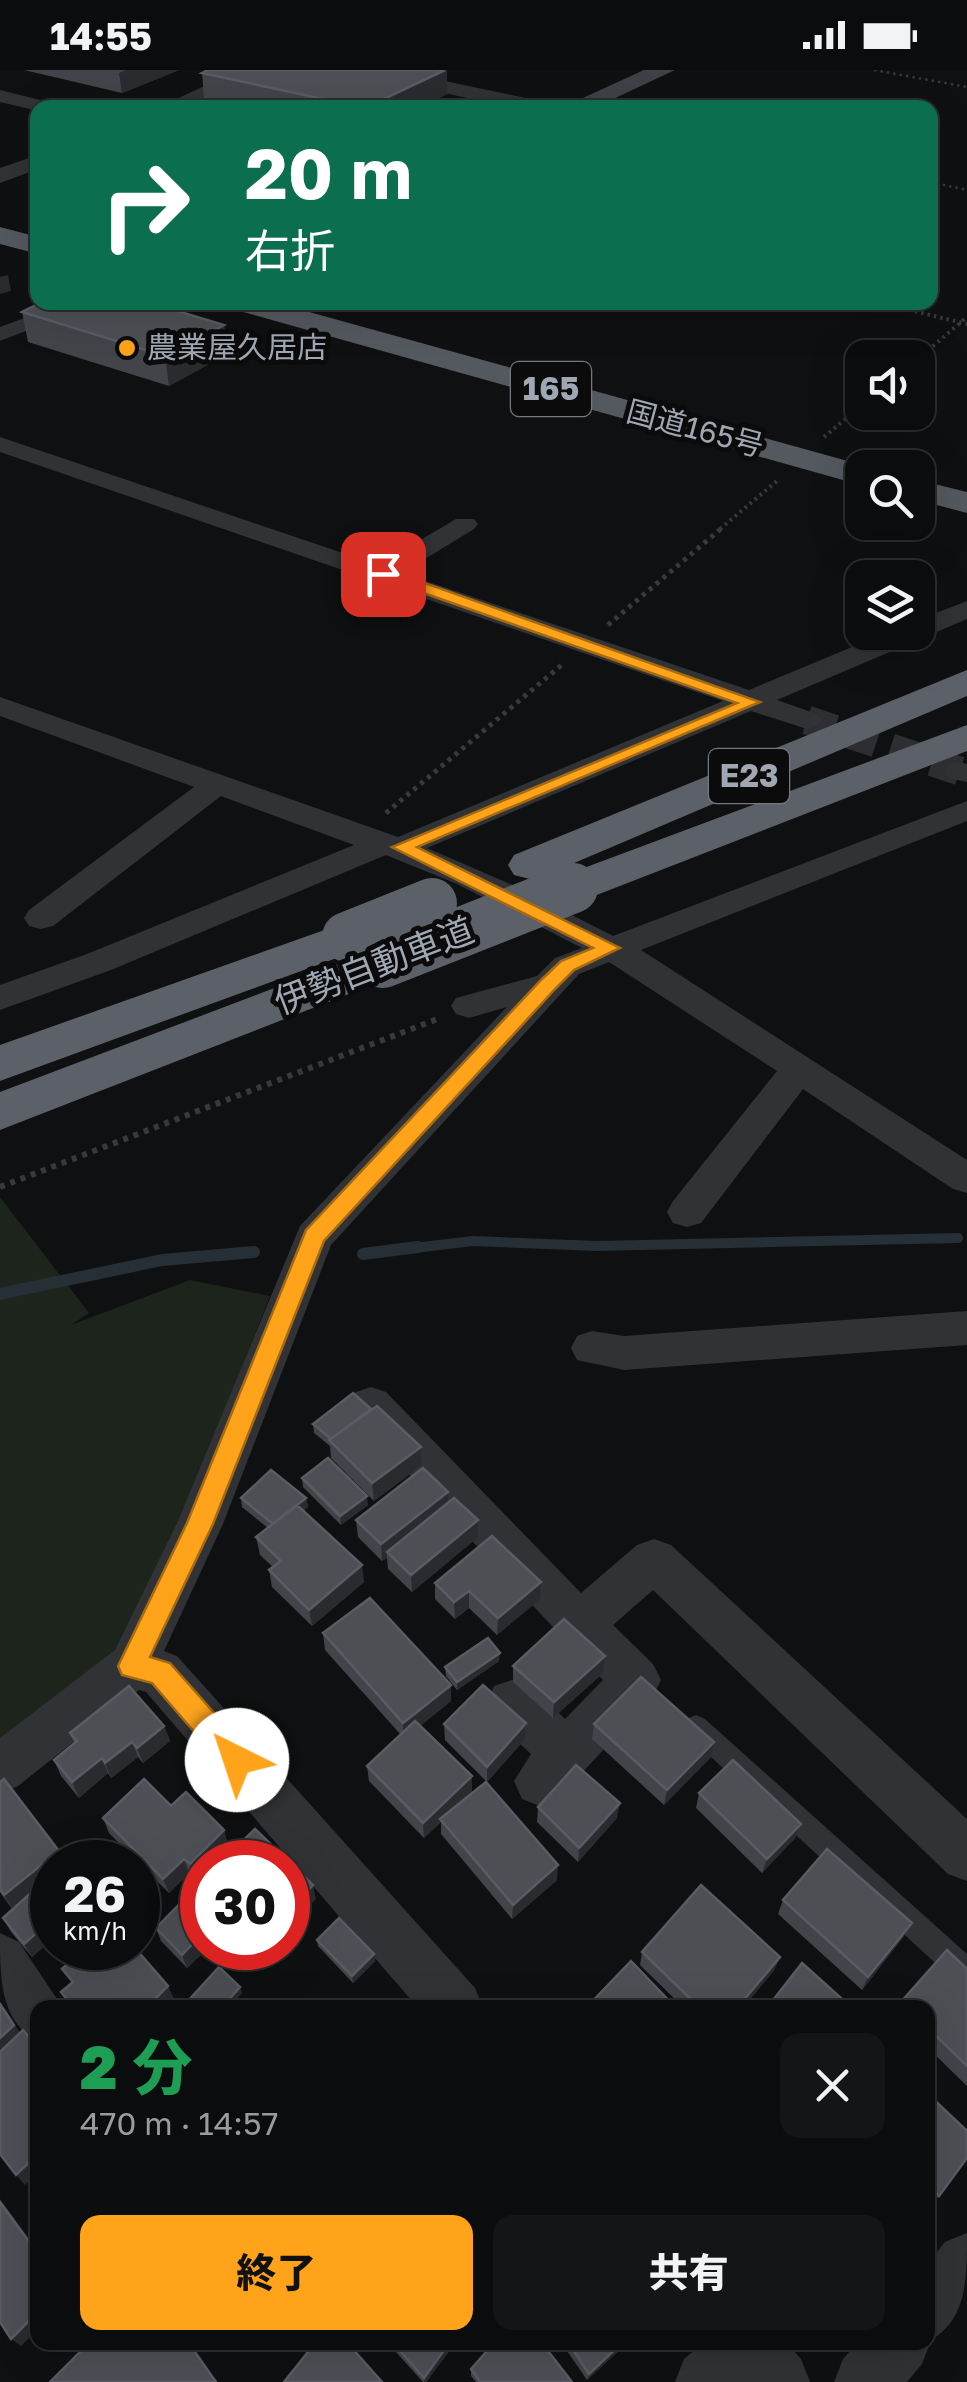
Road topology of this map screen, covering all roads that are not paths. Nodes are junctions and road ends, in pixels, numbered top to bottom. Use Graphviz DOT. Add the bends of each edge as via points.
graph roads {
  1 [pos="255,70"];
  2 [pos="365,70"];
  3 [pos="664,70"];
  4 [pos="0,96"];
  5 [pos="186,100"];
  6 [pos="506,100"];
  7 [pos="591,100"];
  8 [pos="30,103"];
  9 [pos="30,164"];
  10 [pos="0,176"];
  11 [pos="0,221"];
  12 [pos="30,229"];
  13 [pos="0,235"];
  14 [pos="30,244"];
  15 [pos="68,310"];
  16 [pos="267,310"];
  17 [pos="321,310"];
  18 [pos="0,334"];
  19 [pos="0,444"];
  20 [pos="845,456"];
  21 [pos="845,470"];
  22 [pos="935,480"];
  23 [pos="967,488"];
  24 [pos="935,495"];
  25 [pos="967,503"];
  26 [pos="466,524"];
  27 [pos="383,574"];
  28 [pos="967,609"];
  29 [pos="935,623"];
  30 [pos="873,650"];
  31 [pos="967,682"];
  32 [pos="752,702"];
  33 [pos="1,708"];
  34 [pos="807,720"];
  35 [pos="967,720"];
  36 [pos="965,761"];
  37 [pos="216,785"];
  38 [pos="967,810"];
  39 [pos="382,842"];
  40 [pos="573,888"];
  41 [pos="41,918"];
  42 [pos="610,948"];
  43 [pos="364,950"];
  44 [pos="549,984"];
  45 [pos="0,998"];
  46 [pos="469,1006"];
  47 [pos="0,1064"];
  48 [pos="799,1068"];
  49 [pos="0,1112"];
  50 [pos="967,1178"];
  51 [pos="687,1212"];
  52 [pos="967,1328"];
  53 [pos="592,1348"];
  54 [pos="371,1404"];
  55 [pos="580,1624"];
  56 [pos="132,1666"];
  57 [pos="659,1696"];
  58 [pos="512,1703"];
  59 [pos="0,1769"];
  60 [pos="967,1854"];
  61 [pos="0,1962"];
  62 [pos="967,1973"];
  63 [pos="439,2000"];
  64 [pos="30,2003"];
  65 [pos="967,2264"];
  66 [pos="935,2302"];
  67 [pos="893,2350"];
  68 [pos="866,2382"];
  1 -- 5 [label="street"];
  2 -- 6 [label="street"];
  3 -- 7 [label="main road"];
  4 -- 8 [label="street"];
  9 -- 10 [label="street"];
  11 -- 12 [label="highway"];
  13 -- 14 [label="highway"];
  15 -- 18 [label="street"];
  16 -- 21 [label="highway, 国道165号 / 165"];
  17 -- 20 [label="highway, 国道165号 / 165"];
  19 -- 27 [label="street"];
  22 -- 23 [label="highway"];
  24 -- 25 [label="highway"];
  26 -- 27 [label="street"];
  27 -- 32 [label="street"];
  28 -- 29 [label="street"];
  30 -- 32 [label="street"];
  31 -- 43 [label="highway, 伊勢自動車道 / E23, bridge" via="530,865"];
  32 -- 34 [label="street"];
  32 -- 39 [label="street"];
  33 -- 37 [label="street"];
  35 -- 40 [label="highway, 伊勢自動車道 / E23"];
  36 -- 40 [label="highway"];
  37 -- 39 [label="street"];
  37 -- 41 [label="street"];
  38 -- 42 [label="street"];
  39 -- 42 [label="street"];
  39 -- 45 [label="street"];
  40 -- 43 [label="highway, 伊勢自動車道, bridge"];
  42 -- 44 [label="street" via="568,966"];
  42 -- 48 [label="street"];
  43 -- 47 [label="highway, 伊勢自動車道"];
  43 -- 49 [label="highway, 伊勢自動車道"];
  44 -- 46 [label="street"];
  44 -- 56 [label="street" via="314,1236 200,1524"];
  48 -- 50 [label="street"];
  48 -- 51 [label="street"];
  52 -- 53 [label="street" via="624,1353"];
  54 -- 55 [label="street"];
  55 -- 57 [label="street"];
  55 -- 60 [label="street" via="654,1560"];
  56 -- 59 [label="street"];
  56 -- 63 [label="street" via="160,1672"];
  57 -- 58 [label="street" via="553,1767"];
  57 -- 62 [label="lane"];
  61 -- 64 [label="street"];
  65 -- 66 [label="street"];
  67 -- 68 [label="street"];
}
